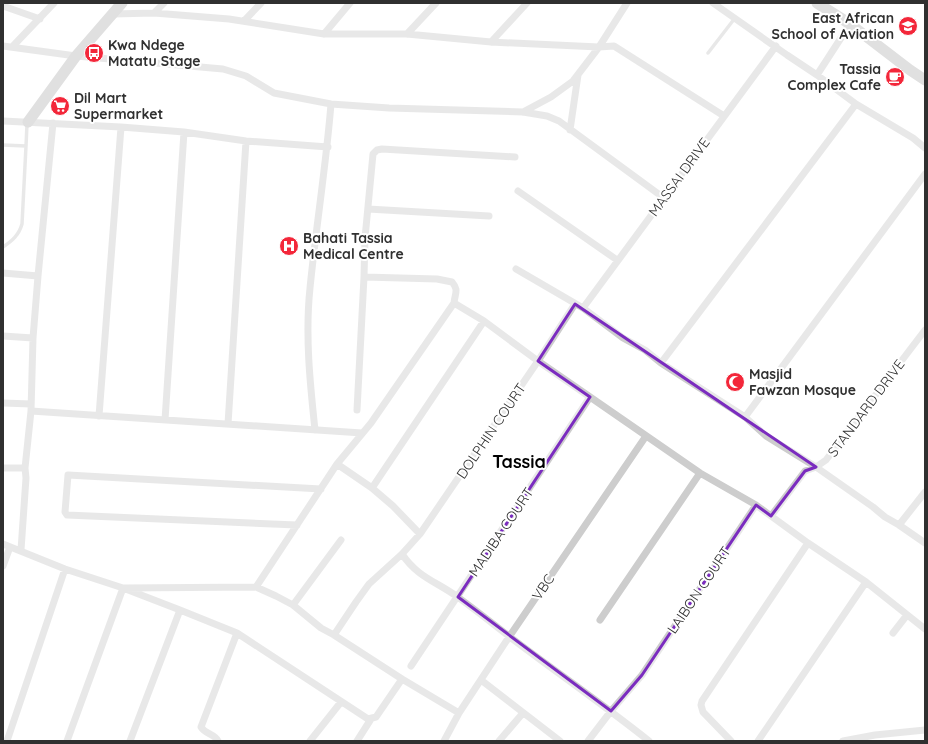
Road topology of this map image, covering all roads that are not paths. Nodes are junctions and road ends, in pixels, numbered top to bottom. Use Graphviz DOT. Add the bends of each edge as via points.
graph roads {
  1 [pos="54,3"];
  2 [pos="122,3"];
  3 [pos="164,3"];
  4 [pos="261,3"];
  5 [pos="350,3"];
  6 [pos="436,3"];
  7 [pos="527,3"];
  8 [pos="627,3"];
  9 [pos="713,3"];
  10 [pos="817,3"];
  11 [pos="3,6"];
  12 [pos="154,13"];
  13 [pos="113,14"];
  14 [pos="40,18"];
  15 [pos="735,18"];
  16 [pos="244,21"];
  17 [pos="850,24"];
  18 [pos="324,34"];
  19 [pos="407,34"];
  20 [pos="491,42"];
  21 [pos="3,46"];
  22 [pos="13,46"];
  23 [pos="600,46"];
  24 [pos="776,46"];
  25 [pos="708,53"];
  26 [pos="76,56"];
  27 [pos="578,74"];
  28 [pos="817,75"];
  29 [pos="925,80"];
  30 [pos="331,104"];
  31 [pos="856,104"];
  32 [pos="523,112"];
  33 [pos="724,116"];
  34 [pos="3,121"];
  35 [pos="28,122"];
  36 [pos="53,123"];
  37 [pos="121,127"];
  38 [pos="570,130"];
  39 [pos="184,132"];
  40 [pos="246,141"];
  41 [pos="3,145"];
  42 [pos="26,146"];
  43 [pos="328,147"];
  44 [pos="925,148"];
  45 [pos="515,157"];
  46 [pos="925,174"];
  47 [pos="518,191"];
  48 [pos="664,198"];
  49 [pos="368,209"];
  50 [pos="489,216"];
  51 [pos="3,246"];
  52 [pos="618,260"];
  53 [pos="516,269"];
  54 [pos="3,273"];
  55 [pos="38,276"];
  56 [pos="364,277"];
  57 [pos="454,303"];
  58 [pos="575,304"];
  59 [pos="583,308"];
  60 [pos="484,321"];
  61 [pos="925,330"];
  62 [pos="3,336"];
  63 [pos="34,338"];
  64 [pos="538,361"];
  65 [pos="661,362"];
  66 [pos="590,398"];
  67 [pos="3,403"];
  68 [pos="31,408"];
  69 [pos="357,410"];
  70 [pos="99,416"];
  71 [pos="745,417"];
  72 [pos="165,420"];
  73 [pos="228,424"];
  74 [pos="314,430"];
  75 [pos="362,433"];
  76 [pos="646,436"];
  77 [pos="337,464"];
  78 [pos="816,467"];
  79 [pos="3,468"];
  80 [pos="25,468"];
  81 [pos="700,473"];
  82 [pos="372,488"];
  83 [pos="321,489"];
  84 [pos="925,492"];
  85 [pos="756,505"];
  86 [pos="771,516"];
  87 [pos="297,525"];
  88 [pos="899,525"];
  89 [pos="420,534"];
  90 [pos="341,540"];
  91 [pos="808,543"];
  92 [pos="925,543"];
  93 [pos="6,546"];
  94 [pos="20,550"];
  95 [pos="402,554"];
  96 [pos="3,566"];
  97 [pos="65,569"];
  98 [pos="866,582"];
  99 [pos="256,587"];
  100 [pos="123,588"];
  101 [pos="458,597"];
  102 [pos="293,605"];
  103 [pos="180,610"];
  104 [pos="907,615"];
  105 [pos="600,620"];
  106 [pos="925,629"];
  107 [pos="237,633"];
  108 [pos="893,633"];
  109 [pos="334,635"];
  110 [pos="509,637"];
  111 [pos="411,666"];
  112 [pos="402,679"];
  113 [pos="481,680"];
  114 [pos="341,702"];
  115 [pos="611,711"];
  116 [pos="459,713"];
  117 [pos="524,713"];
  118 [pos="371,719"];
  119 [pos="925,730"];
  120 [pos="7,741"];
  121 [pos="67,741"];
  122 [pos="130,741"];
  123 [pos="218,741"];
  124 [pos="310,741"];
  125 [pos="357,741"];
  126 [pos="444,741"];
  127 [pos="499,741"];
  128 [pos="560,741"];
  129 [pos="588,741"];
  130 [pos="649,741"];
  131 [pos="731,741"];
  132 [pos="758,741"];
  133 [pos="843,741"];
  1 -- 14 [label="street"];
  2 -- 13 [label="street"];
  3 -- 12 [label="street"];
  4 -- 16 [label="street"];
  5 -- 18 [label="street"];
  6 -- 19 [label="street"];
  7 -- 20 [label="street"];
  8 -- 23 [label="street"];
  9 -- 15 [label="street"];
  10 -- 17 [label="street"];
  11 -- 14 [label="street"];
  12 -- 13 [label="street"];
  12 -- 16 [label="street"];
  13 -- 26 [label="street"];
  14 -- 22 [label="street"];
  15 -- 24 [label="street"];
  15 -- 25 [label="lane"];
  16 -- 18 [label="street"];
  17 -- 28 [label="street"];
  17 -- 29 [label="street"];
  18 -- 19 [label="street"];
  19 -- 20 [label="street"];
  20 -- 23 [label="street"];
  21 -- 22 [label="street"];
  22 -- 26 [label="street"];
  23 -- 27 [label="street"];
  23 -- 33 [label="street" via="614,46"];
  24 -- 28 [label="street"];
  24 -- 33 [label="street, MASSAI DRIVE"];
  26 -- 30 [label="street" via="223,69 246,76 274,94"];
  26 -- 35 [label="street"];
  27 -- 32 [label="street" via="565,88"];
  27 -- 38 [label="street"];
  28 -- 31 [label="street"];
  30 -- 32 [label="street"];
  30 -- 43 [label="street"];
  31 -- 44 [label="street"];
  31 -- 65 [label="street"];
  32 -- 38 [label="street" via="553,118"];
  33 -- 48 [label="street, MASSAI DRIVE"];
  34 -- 35 [label="street"];
  35 -- 36 [label="street"];
  35 -- 42 [label="lane"];
  36 -- 37 [label="street"];
  36 -- 55 [label="street"];
  37 -- 39 [label="street"];
  37 -- 70 [label="street"];
  38 -- 48 [label="street"];
  39 -- 40 [label="street"];
  39 -- 72 [label="street"];
  40 -- 43 [label="street"];
  40 -- 73 [label="street"];
  41 -- 42 [label="lane"];
  42 -- 51 [label="lane" via="21,230"];
  43 -- 74 [label="street" via="310,289 308,346"];
  45 -- 49 [label="street" via="379,150 373,156"];
  46 -- 71 [label="street"];
  47 -- 52 [label="street"];
  48 -- 52 [label="street, MASSAI DRIVE"];
  49 -- 50 [label="street"];
  49 -- 56 [label="street"];
  52 -- 59 [label="street, MASSAI DRIVE"];
  53 -- 58 [label="street"];
  54 -- 55 [label="street"];
  55 -- 63 [label="street"];
  56 -- 57 [label="street" via="437,279 452,282 457,290"];
  56 -- 69 [label="street"];
  57 -- 60 [label="street"];
  57 -- 75 [label="street"];
  58 -- 59 [label="street"];
  58 -- 64 [label="street, DOLPHIN COURT"];
  59 -- 65 [label="street"];
  60 -- 64 [label="street"];
  60 -- 82 [label="street"];
  61 -- 78 [label="street, STANDARD DRIVE" via="826,460"];
  62 -- 63 [label="street"];
  63 -- 68 [label="street"];
  64 -- 66 [label="street"];
  64 -- 89 [label="street, DOLPHIN COURT"];
  65 -- 71 [label="street"];
  66 -- 76 [label="street"];
  66 -- 101 [label="street, MADIBA COURT"];
  67 -- 68 [label="street"];
  68 -- 70 [label="street"];
  68 -- 80 [label="street"];
  70 -- 72 [label="street"];
  71 -- 78 [label="street" via="766,436"];
  72 -- 73 [label="street"];
  73 -- 74 [label="street"];
  74 -- 75 [label="street"];
  75 -- 77 [label="street"];
  76 -- 81 [label="street"];
  76 -- 110 [label="street, VBC"];
  77 -- 82 [label="street"];
  77 -- 83 [label="street"];
  78 -- 86 [label="street, STANDARD DRIVE" via="806,472"];
  78 -- 88 [label="street"];
  79 -- 80 [label="street"];
  80 -- 94 [label="street"];
  81 -- 85 [label="street"];
  81 -- 105 [label="street"];
  82 -- 89 [label="street"];
  83 -- 87 [label="street"];
  83 -- 87 [label="street" via="68,475 64,512 67,515"];
  84 -- 88 [label="street"];
  85 -- 86 [label="street"];
  85 -- 115 [label="street, LAIBON COURT" via="642,675"];
  86 -- 91 [label="street"];
  87 -- 99 [label="street"];
  88 -- 92 [label="street"];
  89 -- 95 [label="street, DOLPHIN COURT"];
  90 -- 102 [label="street"];
  91 -- 98 [label="street"];
  91 -- 131 [label="street" via="702,701 703,712"];
  93 -- 94 [label="street"];
  93 -- 96 [label="street"];
  94 -- 97 [label="street"];
  95 -- 101 [label="street" via="420,574"];
  95 -- 109 [label="street, DOLPHIN COURT" via="370,584"];
  97 -- 100 [label="street"];
  97 -- 120 [label="street"];
  98 -- 104 [label="street"];
  98 -- 132 [label="street"];
  99 -- 100 [label="street"];
  99 -- 102 [label="street"];
  100 -- 103 [label="street"];
  100 -- 121 [label="street"];
  101 -- 110 [label="street"];
  101 -- 111 [label="street, MADIBA COURT"];
  102 -- 109 [label="street" via="321,628"];
  103 -- 107 [label="street"];
  103 -- 122 [label="street"];
  104 -- 106 [label="street"];
  104 -- 108 [label="street"];
  107 -- 114 [label="street"];
  107 -- 123 [label="street" via="201,726"];
  109 -- 112 [label="street"];
  110 -- 113 [label="street, VBC"];
  110 -- 115 [label="street"];
  112 -- 116 [label="street"];
  112 -- 118 [label="street" via="376,717"];
  113 -- 116 [label="street, VBC"];
  113 -- 117 [label="street"];
  114 -- 118 [label="street"];
  114 -- 124 [label="street"];
  115 -- 129 [label="street, LAIBON COURT"];
  115 -- 130 [label="street"];
  116 -- 126 [label="street, VBC"];
  117 -- 127 [label="street"];
  117 -- 128 [label="street"];
  118 -- 125 [label="street"];
  119 -- 133 [label="street"];
}
